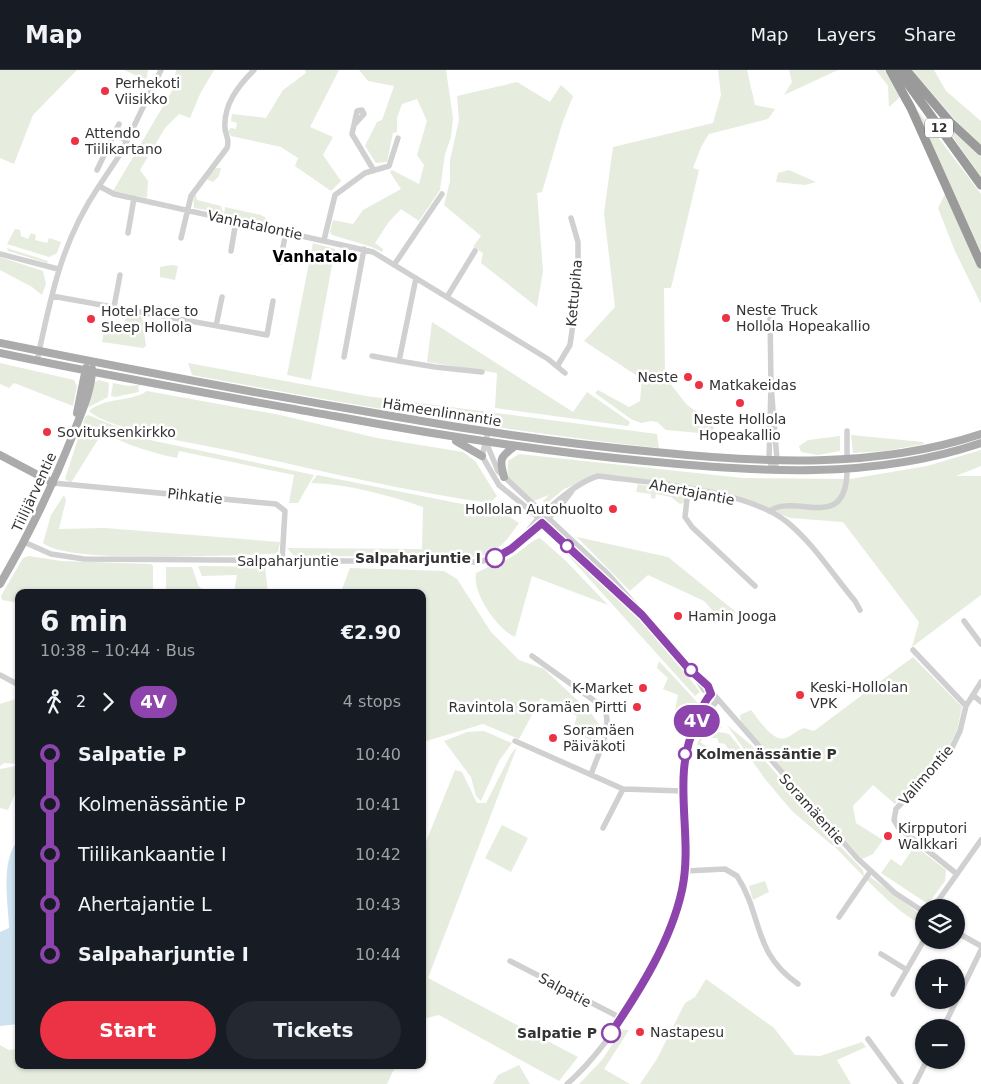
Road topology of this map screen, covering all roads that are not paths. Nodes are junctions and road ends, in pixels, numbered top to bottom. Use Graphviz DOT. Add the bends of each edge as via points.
graph roads {
  1 [pos="161,70"];
  2 [pos="254,70"];
  3 [pos="890,70"];
  4 [pos="898,70"];
  5 [pos="906,70"];
  6 [pos="119,124"];
  7 [pos="355,124"];
  8 [pos="114,134"];
  9 [pos="398,138"];
  10 [pos="127,141"];
  11 [pos="981,151"];
  12 [pos="373,169"];
  13 [pos="97,170"];
  14 [pos="981,185"];
  15 [pos="99,186"];
  16 [pos="442,194"];
  17 [pos="134,198"];
  18 [pos="186,210"];
  19 [pos="571,218"];
  20 [pos="236,221"];
  21 [pos="286,232"];
  22 [pos="128,233"];
  23 [pos="181,238"];
  24 [pos="324,240"];
  25 [pos="364,249"];
  26 [pos="231,251"];
  27 [pos="475,251"];
  28 [pos="0,254"];
  29 [pos="280,262"];
  30 [pos="981,264"];
  31 [pos="394,265"];
  32 [pos="58,269"];
  33 [pos="120,275"];
  34 [pos="416,278"];
  35 [pos="52,296"];
  36 [pos="222,297"];
  37 [pos="447,297"];
  38 [pos="273,301"];
  39 [pos="114,307"];
  40 [pos="770,315"];
  41 [pos="216,326"];
  42 [pos="0,343"];
  43 [pos="39,351"];
  44 [pos="0,353"];
  45 [pos="372,356"];
  46 [pos="344,357"];
  47 [pos="37,361"];
  48 [pos="399,361"];
  49 [pos="91,362"];
  50 [pos="558,365"];
  51 [pos="89,371"];
  52 [pos="482,372"];
  53 [pos="565,373"];
  54 [pos="847,431"];
  55 [pos="488,432"];
  56 [pos="981,434"];
  57 [pos="442,436"];
  58 [pos="486,442"];
  59 [pos="981,443"];
  60 [pos="515,446"];
  61 [pos="847,454"];
  62 [pos="0,455"];
  63 [pos="482,456"];
  64 [pos="773,460"];
  65 [pos="774,471"];
  66 [pos="847,474"];
  67 [pos="504,477"];
  68 [pos="53,483"];
  69 [pos="688,490"];
  70 [pos="572,491"];
  71 [pos="769,511"];
  72 [pos="544,514"];
  73 [pos="550,520"];
  74 [pos="540,521"];
  75 [pos="24,542"];
  76 [pos="282,561"];
  77 [pos="0,584"];
  78 [pos="756,586"];
  79 [pos="860,610"];
  80 [pos="642,615"];
  81 [pos="964,621"];
  82 [pos="981,644"];
  83 [pos="913,650"];
  84 [pos="532,656"];
  85 [pos="0,675"];
  86 [pos="981,682"];
  87 [pos="15,683"];
  88 [pos="711,694"];
  89 [pos="973,695"];
  90 [pos="718,701"];
  91 [pos="981,702"];
  92 [pos="966,706"];
  93 [pos="696,724"];
  94 [pos="515,741"];
  95 [pos="591,775"];
  96 [pos="623,789"];
  97 [pos="683,791"];
  98 [pos="603,828"];
  99 [pos="981,840"];
  100 [pos="686,871"];
  101 [pos="870,872"];
  102 [pos="957,874"];
  103 [pos="939,899"];
  104 [pos="915,905"];
  105 [pos="839,917"];
  106 [pos="965,937"];
  107 [pos="981,946"];
  108 [pos="919,949"];
  109 [pos="881,954"];
  110 [pos="510,961"];
  111 [pos="907,970"];
  112 [pos="798,984"];
  113 [pos="893,994"];
  114 [pos="621,1018"];
  115 [pos="947,1019"];
  116 [pos="868,1039"];
  117 [pos="922,1069"];
  118 [pos="567,1084"];
  119 [pos="901,1084"];
  120 [pos="915,1084"];
  1 -- 10 [label="street"];
  2 -- 18 [label="street" via="235,89 231,98 225,123 229,138 227,148 191,196"];
  3 -- 30 [label="highway" via="911,108"];
  4 -- 14 [label="highway, 12"];
  5 -- 11 [label="highway" via="950,122"];
  6 -- 8 [label="street"];
  7 -- 12 [label="street" via="353,138"];
  8 -- 10 [label="street"];
  8 -- 13 [label="street"];
  9 -- 12 [label="street" via="391,163 385,168"];
  10 -- 15 [label="street"];
  12 -- 24 [label="street" via="335,195"];
  15 -- 17 [label="street, Vanhatalontie" via="114,194"];
  15 -- 32 [label="street" via="72,232"];
  16 -- 31 [label="street"];
  17 -- 18 [label="street, Vanhatalontie"];
  17 -- 22 [label="street"];
  18 -- 20 [label="street, Vanhatalontie"];
  18 -- 23 [label="street"];
  19 -- 50 [label="street, Kettupiha" via="578,242 578,288 570,345"];
  20 -- 21 [label="street, Vanhatalontie"];
  20 -- 26 [label="street"];
  21 -- 24 [label="street, Vanhatalontie"];
  21 -- 29 [label="street"];
  24 -- 25 [label="street, Vanhatalontie"];
  25 -- 31 [label="street, Vanhatalontie"];
  25 -- 46 [label="street"];
  27 -- 37 [label="street"];
  28 -- 32 [label="street"];
  31 -- 34 [label="street, Vanhatalontie"];
  32 -- 35 [label="street"];
  33 -- 39 [label="street"];
  34 -- 37 [label="street, Vanhatalontie"];
  34 -- 48 [label="street"];
  35 -- 39 [label="street"];
  35 -- 43 [label="street"];
  36 -- 41 [label="street"];
  37 -- 50 [label="street, Vanhatalontie"];
  38 -- 41 [label="street" via="267,335"];
  39 -- 41 [label="street"];
  40 -- 64 [label="street"];
  42 -- 43 [label="main road, Hämeenlinnantie"];
  43 -- 47 [label="street"];
  43 -- 49 [label="main road, Hämeenlinnantie"];
  44 -- 47 [label="main road, Hämeenlinnantie"];
  45 -- 48 [label="street"];
  47 -- 51 [label="main road, Hämeenlinnantie"];
  48 -- 52 [label="street"];
  49 -- 51 [label="main road, Tiilijärventie"];
  49 -- 55 [label="main road, Hämeenlinnantie"];
  50 -- 53 [label="street, Vanhatalontie"];
  51 -- 57 [label="main road, Hämeenlinnantie"];
  51 -- 68 [label="main road, Tiilijärventie" via="72,435"];
  54 -- 61 [label="street"];
  55 -- 58 [label="street"];
  55 -- 64 [label="main road, Hämeenlinnantie" via="608,448"];
  56 -- 64 [label="main road, Hämeenlinnantie" via="884,456"];
  57 -- 58 [label="main road, Hämeenlinnantie"];
  57 -- 63 [label="main road" via="463,443"];
  58 -- 60 [label="main road, Hämeenlinnantie"];
  58 -- 63 [label="street"];
  58 -- 67 [label="street, Soramäentie" via="494,465"];
  59 -- 65 [label="main road, Hämeenlinnantie" via="882,466"];
  60 -- 65 [label="main road, Hämeenlinnantie" via="703,467"];
  60 -- 67 [label="main road" via="502,457 500,463"];
  62 -- 68 [label="main road"];
  63 -- 74 [label="street, Soramäentie" via="499,485"];
  64 -- 65 [label="street"];
  66 -- 71 [label="street" via="843,495 829,507 781,505"];
  67 -- 72 [label="street, Soramäentie"];
  68 -- 75 [label="main road, Tiilijärventie"];
  68 -- 76 [label="street, Pihkatie" via="276,504 285,511"];
  69 -- 70 [label="street, Ahertajantie" via="598,476"];
  69 -- 71 [label="street, Ahertajantie" via="729,497"];
  69 -- 78 [label="street" via="685,517 692,527"];
  70 -- 72 [label="street, Ahertajantie"];
  70 -- 73 [label="street, Ahertajantie"];
  71 -- 79 [label="street, Ahertajantie" via="797,531"];
  72 -- 73 [label="street, Soramäentie"];
  72 -- 74 [label="street"];
  73 -- 74 [label="street"];
  73 -- 80 [label="street, Soramäentie" via="609,575"];
  74 -- 76 [label="street, Salpaharjuntie" via="498,557 479,562"];
  74 -- 80 [label="street, Soramäentie"];
  75 -- 76 [label="street, Salpaharjuntie" via="66,558"];
  75 -- 77 [label="main road, Tiilijärventie"];
  80 -- 88 [label="street, Soramäentie" via="708,686"];
  81 -- 82 [label="street"];
  83 -- 92 [label="street"];
  84 -- 95 [label="street" via="603,707 607,714 606,732"];
  85 -- 87 [label="street"];
  86 -- 89 [label="street, Valimontie"];
  88 -- 90 [label="street, Soramäentie"];
  88 -- 93 [label="street" via="702,704"];
  89 -- 91 [label="street"];
  89 -- 92 [label="street, Valimontie"];
  90 -- 93 [label="street"];
  90 -- 101 [label="street, Soramäentie"];
  92 -- 102 [label="street, Valimontie" via="960,731 950,752 896,809 894,818 898,827"];
  93 -- 97 [label="street" via="685,754"];
  94 -- 95 [label="street"];
  95 -- 96 [label="street"];
  96 -- 97 [label="street"];
  96 -- 98 [label="street"];
  97 -- 100 [label="street"];
  99 -- 102 [label="street"];
  100 -- 112 [label="street" via="725,869 737,876 767,953"];
  100 -- 114 [label="street" via="671,924 649,972"];
  101 -- 104 [label="street, Soramäentie"];
  101 -- 105 [label="street"];
  102 -- 103 [label="street"];
  106 -- 107 [label="street"];
  107 -- 115 [label="street"];
  108 -- 111 [label="street"];
  109 -- 111 [label="street"];
  110 -- 114 [label="street, Salpatie"];
  111 -- 113 [label="street"];
  114 -- 118 [label="street" via="601,1047"];
  116 -- 119 [label="street"];
  117 -- 120 [label="street"];
}
